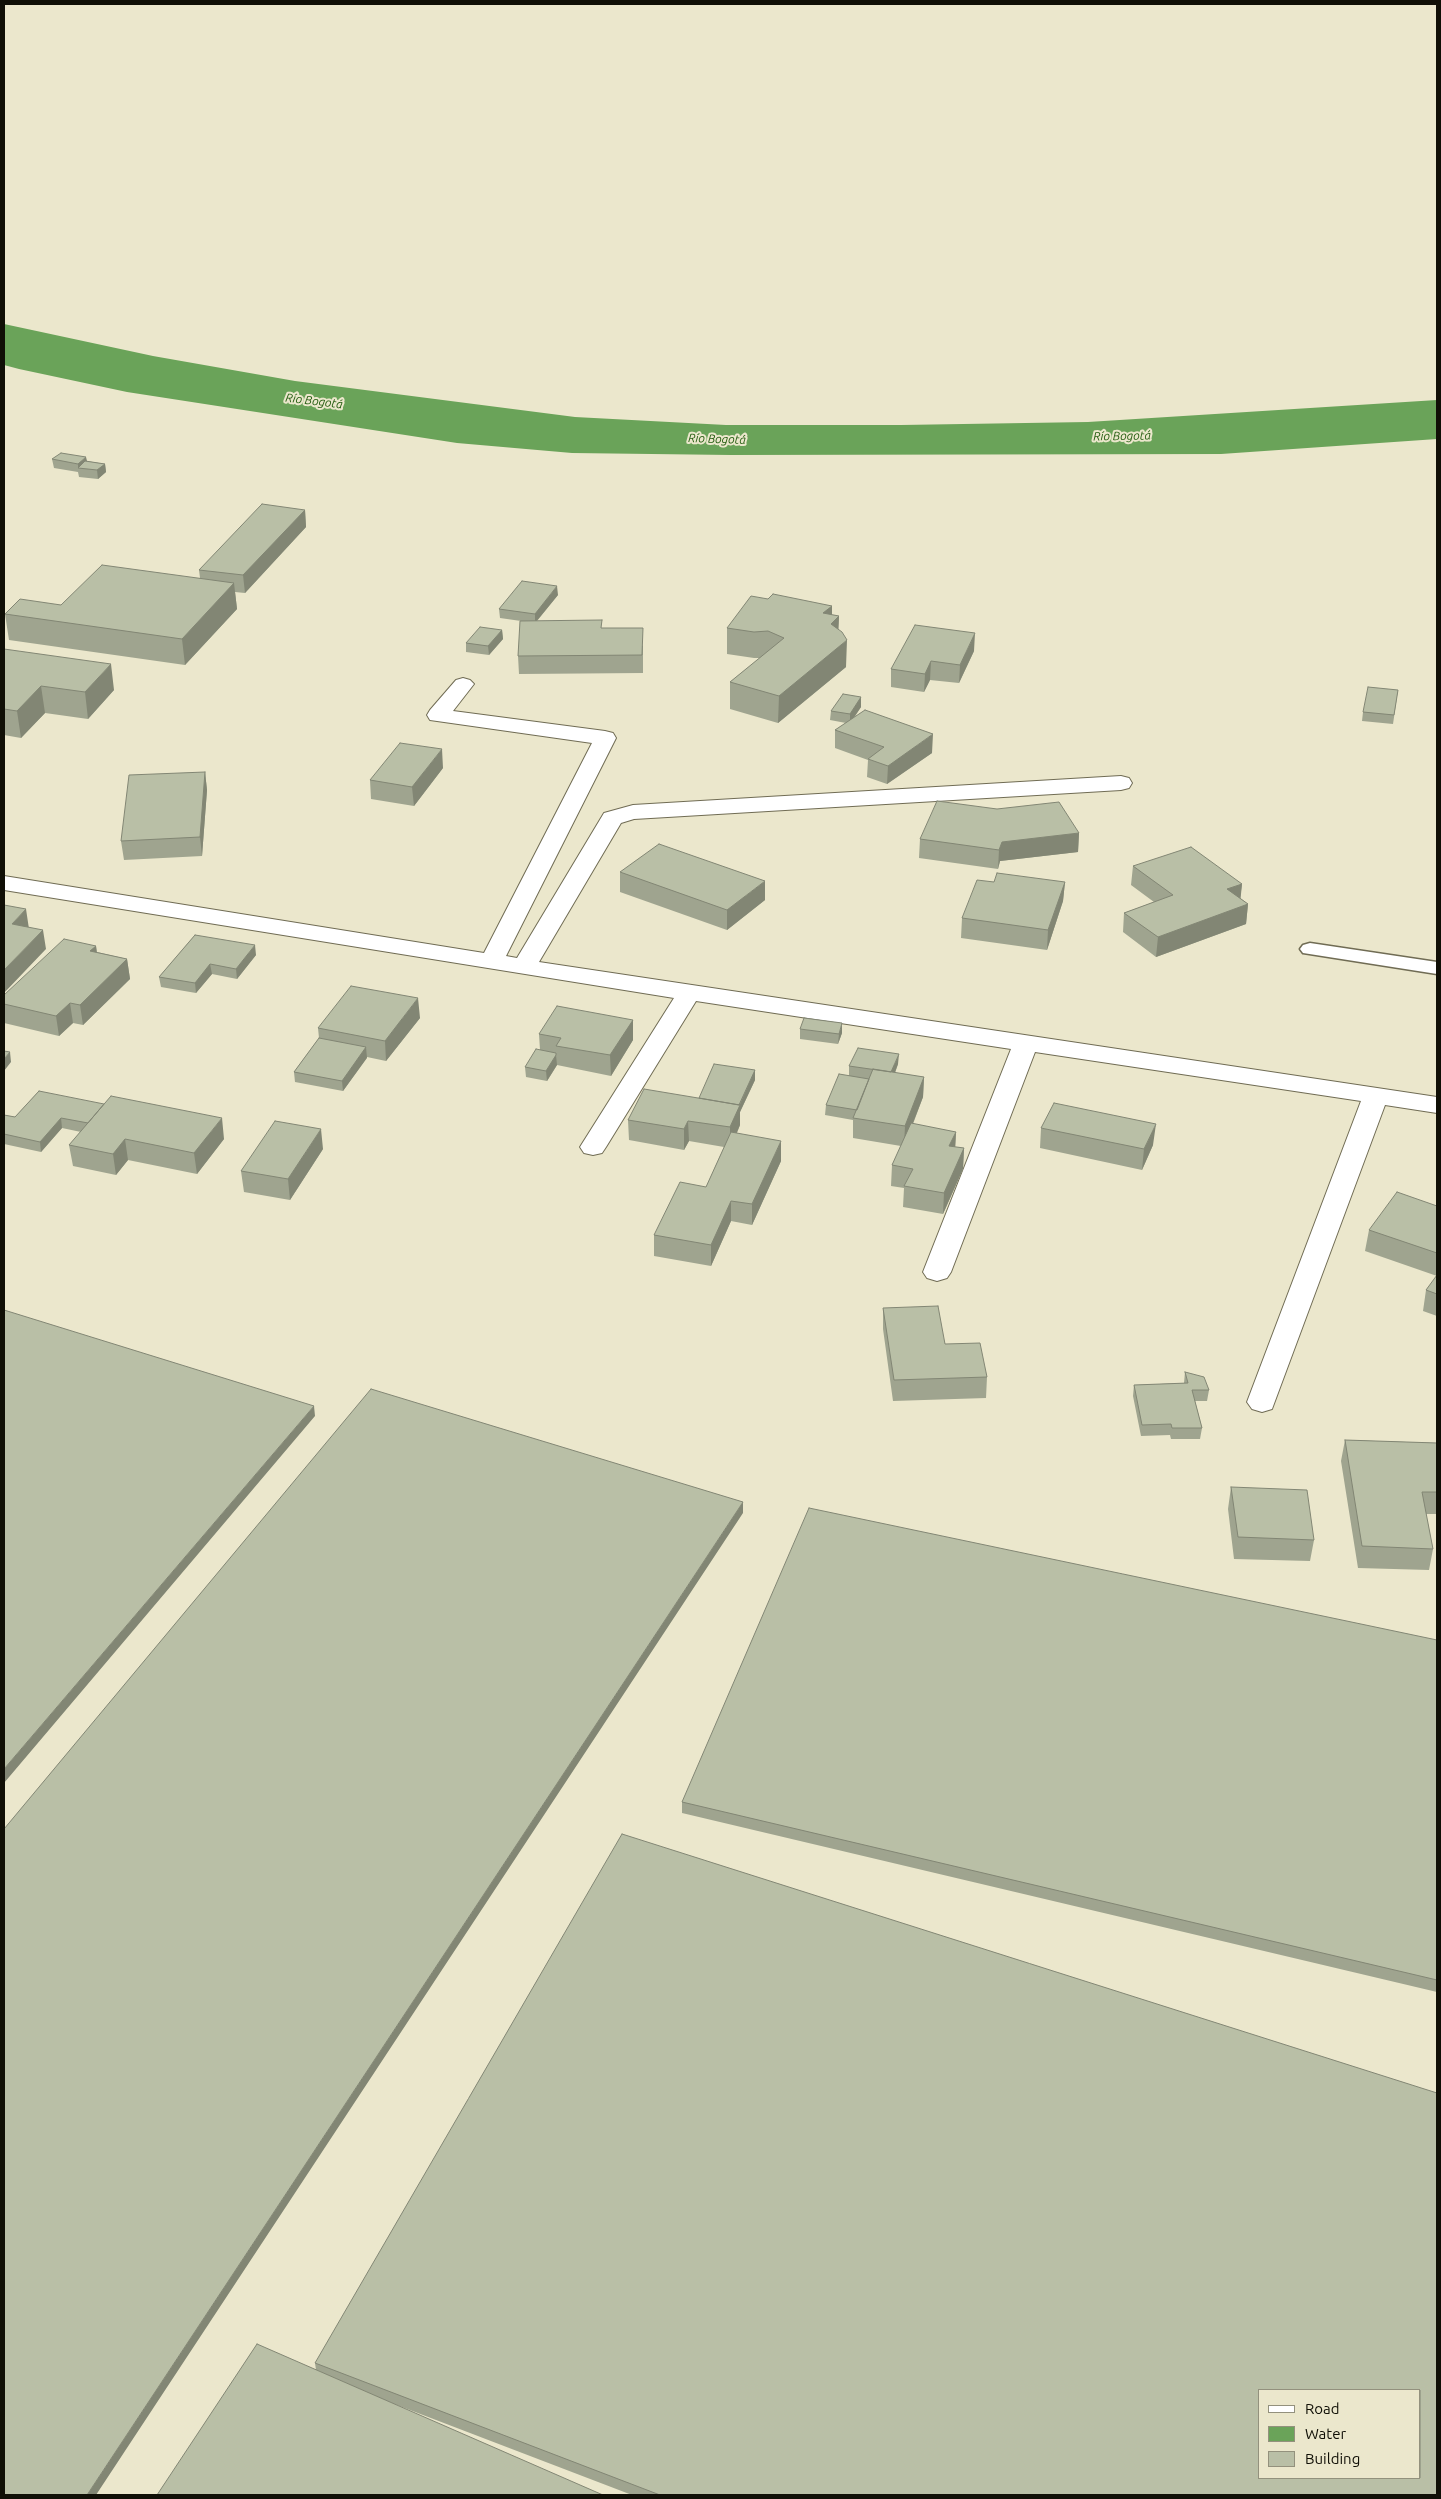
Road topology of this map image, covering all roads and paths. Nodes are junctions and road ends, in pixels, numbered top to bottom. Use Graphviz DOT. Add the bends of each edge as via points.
graph roads {
  1 [pos="463,684"];
  2 [pos="1121,783"];
  3 [pos="4,883"];
  4 [pos="1310,949"];
  5 [pos="492,961"];
  6 [pos="524,966"];
  7 [pos="1437,968"];
  8 [pos="689,993"];
  9 [pos="1026,1044"];
  10 [pos="1376,1095"];
  11 [pos="1437,1105"];
  12 [pos="593,1147"];
  13 [pos="937,1272"];
  14 [pos="1262,1402"];
  1 -- 5 [label="street" via="438,715 605,738"];
  2 -- 6 [label="street" via="633,812 612,818"];
  3 -- 5 [label="street"];
  4 -- 7 [label="lane"];
  5 -- 6 [label="street"];
  6 -- 8 [label="street"];
  8 -- 9 [label="street"];
  8 -- 12 [label="street"];
  9 -- 10 [label="street"];
  9 -- 13 [label="street"];
  10 -- 11 [label="street"];
  10 -- 14 [label="street"];
}
